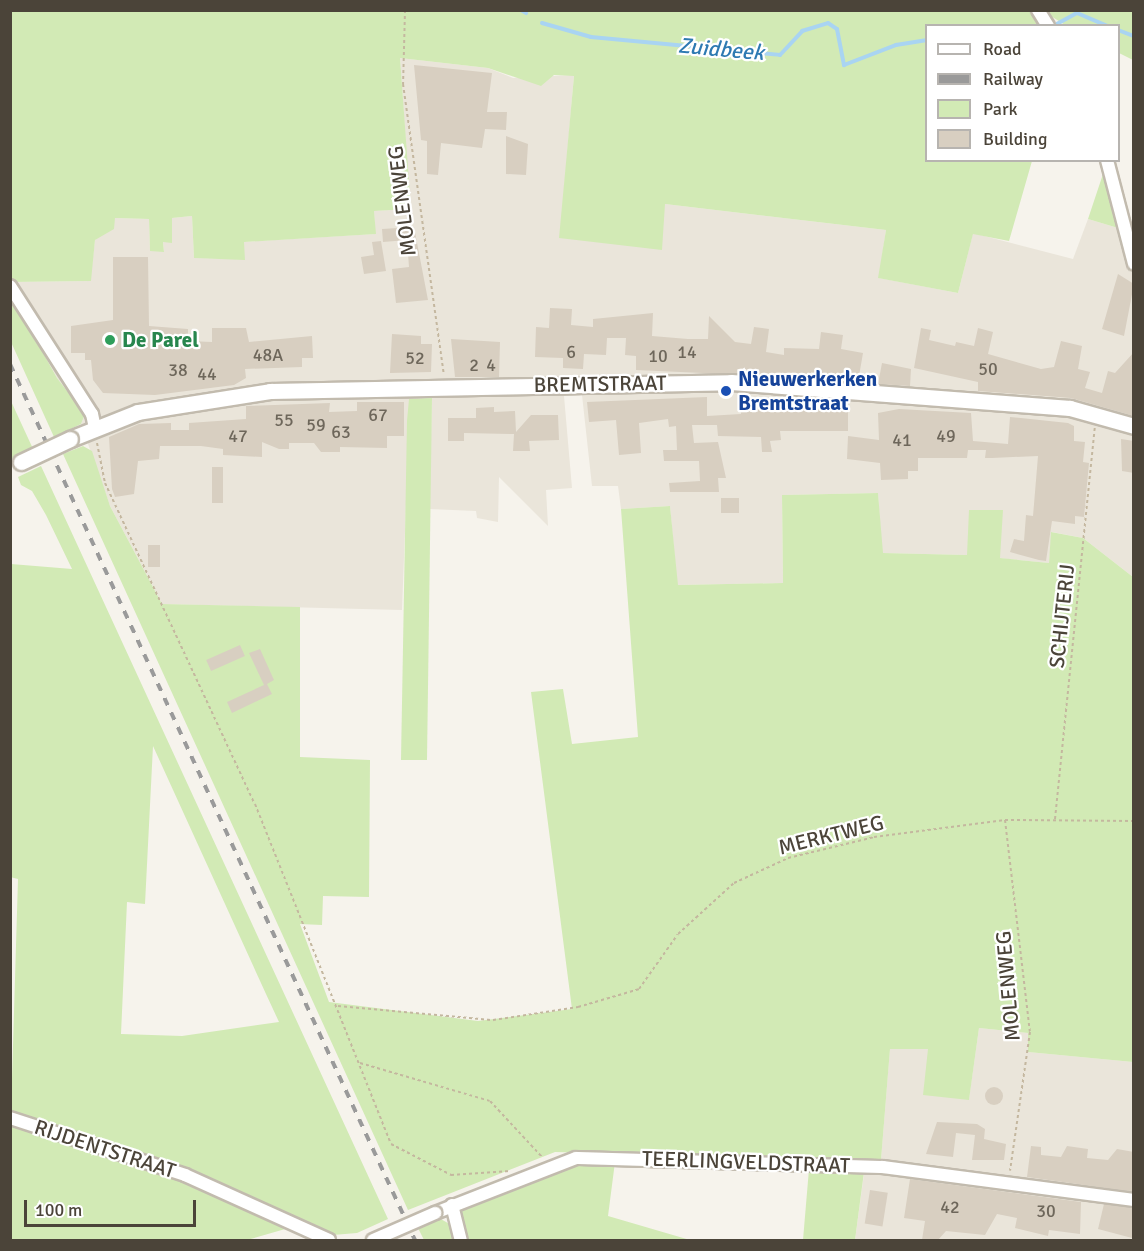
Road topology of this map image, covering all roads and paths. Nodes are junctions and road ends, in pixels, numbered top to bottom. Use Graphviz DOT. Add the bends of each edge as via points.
graph roads {
  1 [pos="405,10"];
  2 [pos="1038,10"];
  3 [pos="1047,24"];
  4 [pos="1108,162"];
  5 [pos="1134,264"];
  6 [pos="10,286"];
  7 [pos="442,387"];
  8 [pos="1096,415"];
  9 [pos="1134,426"];
  10 [pos="95,428"];
  11 [pos="16,464"];
  12 [pos="1055,819"];
  13 [pos="1005,820"];
  14 [pos="1134,821"];
  15 [pos="338,1006"];
  16 [pos="360,1063"];
  17 [pos="10,1118"];
  18 [pos="549,1165"];
  19 [pos="530,1172"];
  20 [pos="1008,1183"];
  21 [pos="1134,1200"];
  22 [pos="452,1205"];
  23 [pos="329,1240"];
  24 [pos="372,1240"];
  25 [pos="461,1240"];
  1 -- 7 [label="path, MOLENWEG" via="403,84"];
  2 -- 3 [label="street"];
  4 -- 5 [label="street"];
  6 -- 10 [label="street" via="92,414"];
  7 -- 8 [label="street, BREMTSTRAAT" via="731,382 1070,408"];
  7 -- 10 [label="street, BREMTSTRAAT" via="270,391 138,412"];
  8 -- 9 [label="street, BREMTSTRAAT"];
  8 -- 12 [label="path, SCHIJTERIJ"];
  10 -- 11 [label="street, BREMTSTRAAT, bridge"];
  10 -- 15 [label="path" via="105,483 255,804"];
  12 -- 13 [label="path, MERKTWEG"];
  12 -- 14 [label="path, MERKTWEG"];
  13 -- 15 [label="path, MERKTWEG" via="874,837 788,858 734,883 678,934 639,989 578,1007 493,1020"];
  13 -- 20 [label="path, MOLENWEG" via="1030,1032"];
  15 -- 16 [label="path"];
  16 -- 18 [label="path" via="490,1101"];
  16 -- 19 [label="path" via="391,1144 451,1175"];
  17 -- 23 [label="street, RIJDENTSTRAAT" via="185,1174"];
  18 -- 19 [label="street, TEERLINGVELDSTRAAT"];
  18 -- 20 [label="street, TEERLINGVELDSTRAAT" via="605,1158 836,1165"];
  19 -- 22 [label="street, TEERLINGVELDSTRAAT"];
  20 -- 21 [label="street, TEERLINGVELDSTRAAT"];
  22 -- 24 [label="street, TEERLINGVELDSTRAAT, bridge"];
  22 -- 25 [label="street"];
}
